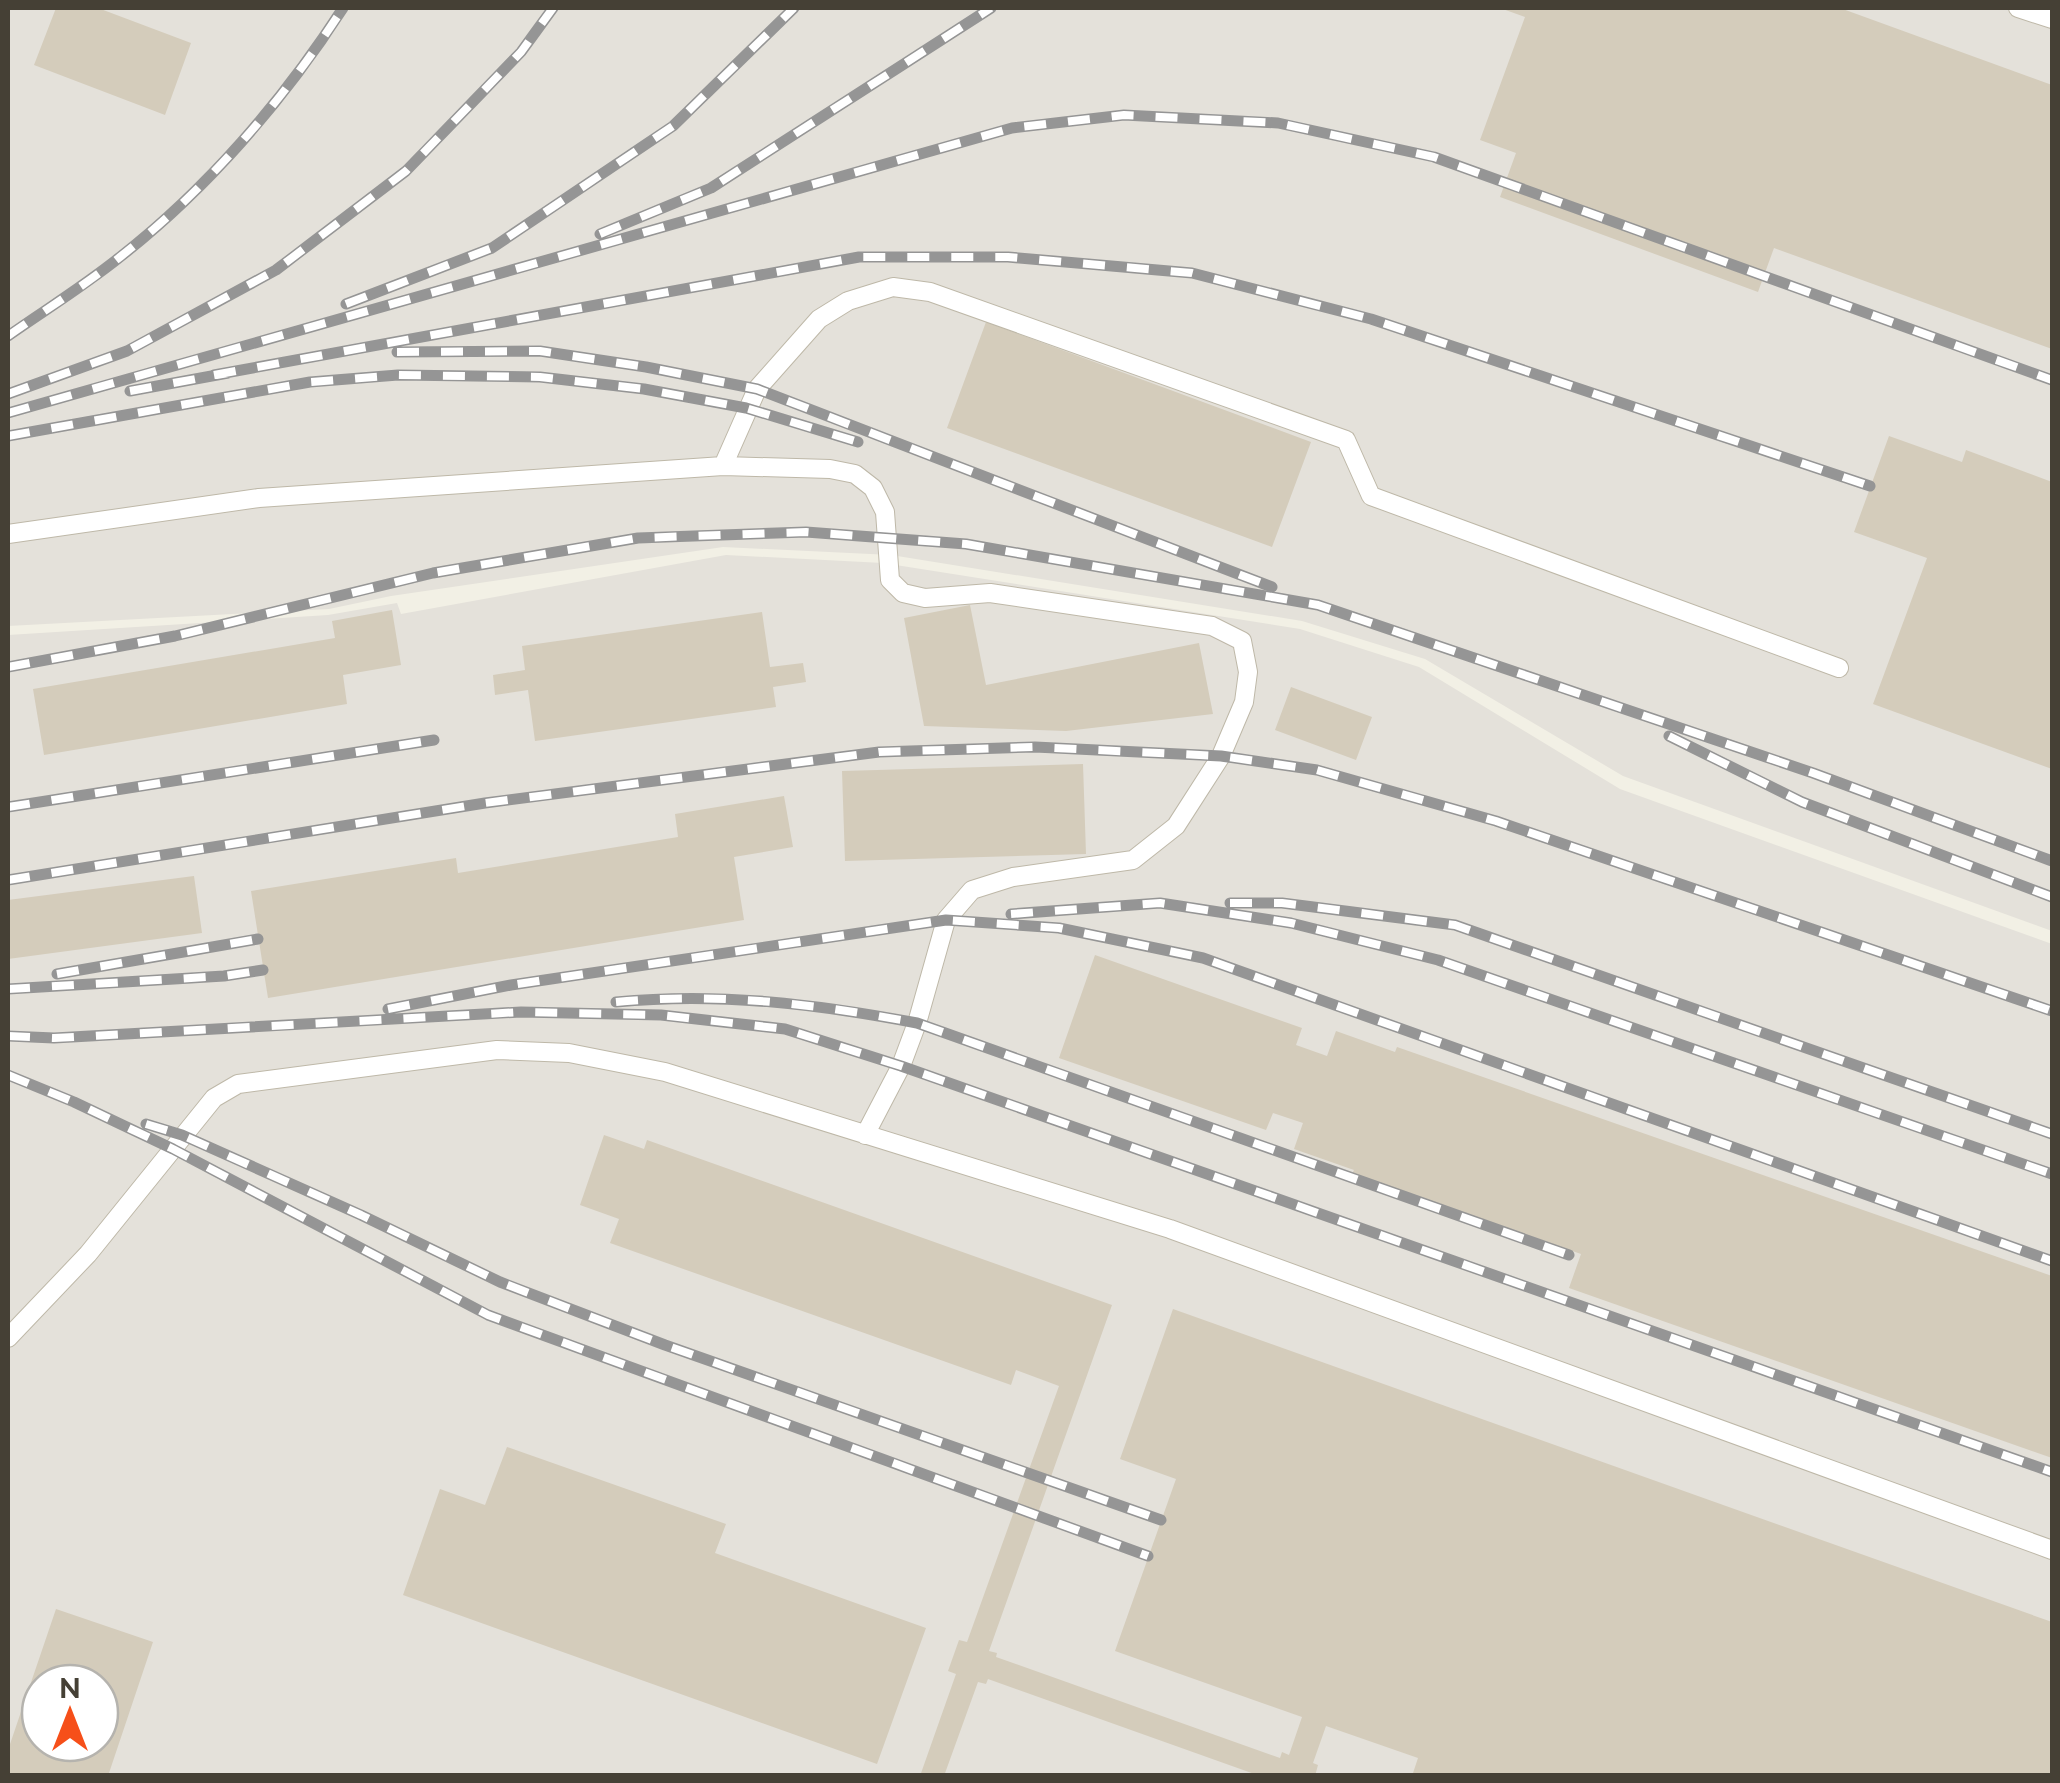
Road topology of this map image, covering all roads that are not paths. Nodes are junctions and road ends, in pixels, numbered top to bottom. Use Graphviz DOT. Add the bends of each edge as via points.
graph roads {
  1 [pos="2018,8"];
  2 [pos="2052,20"];
  3 [pos="723,466"];
  4 [pos="8,534"];
  5 [pos="1839,668"];
  6 [pos="866,1135"];
  7 [pos="8,1338"];
  8 [pos="2052,1550"];
  1 -- 2 [label="lane"];
  3 -- 4 [label="lane" via="259,498"];
  3 -- 5 [label="lane" via="757,389 819,319 848,301 893,287 930,292 1346,440 1371,496"];
  3 -- 6 [label="lane" via="855,474 874,488 884,512 890,580 903,594 990,593 1212,626 1242,641 1244,702 1222,756 1176,826 1133,860 1013,877 972,890 946,920 918,1023"];
  6 -- 7 [label="lane" via="665,1072 569,1053 496,1050 238,1084 214,1098 88,1254"];
  6 -- 8 [label="lane" via="1170,1228"];
}
